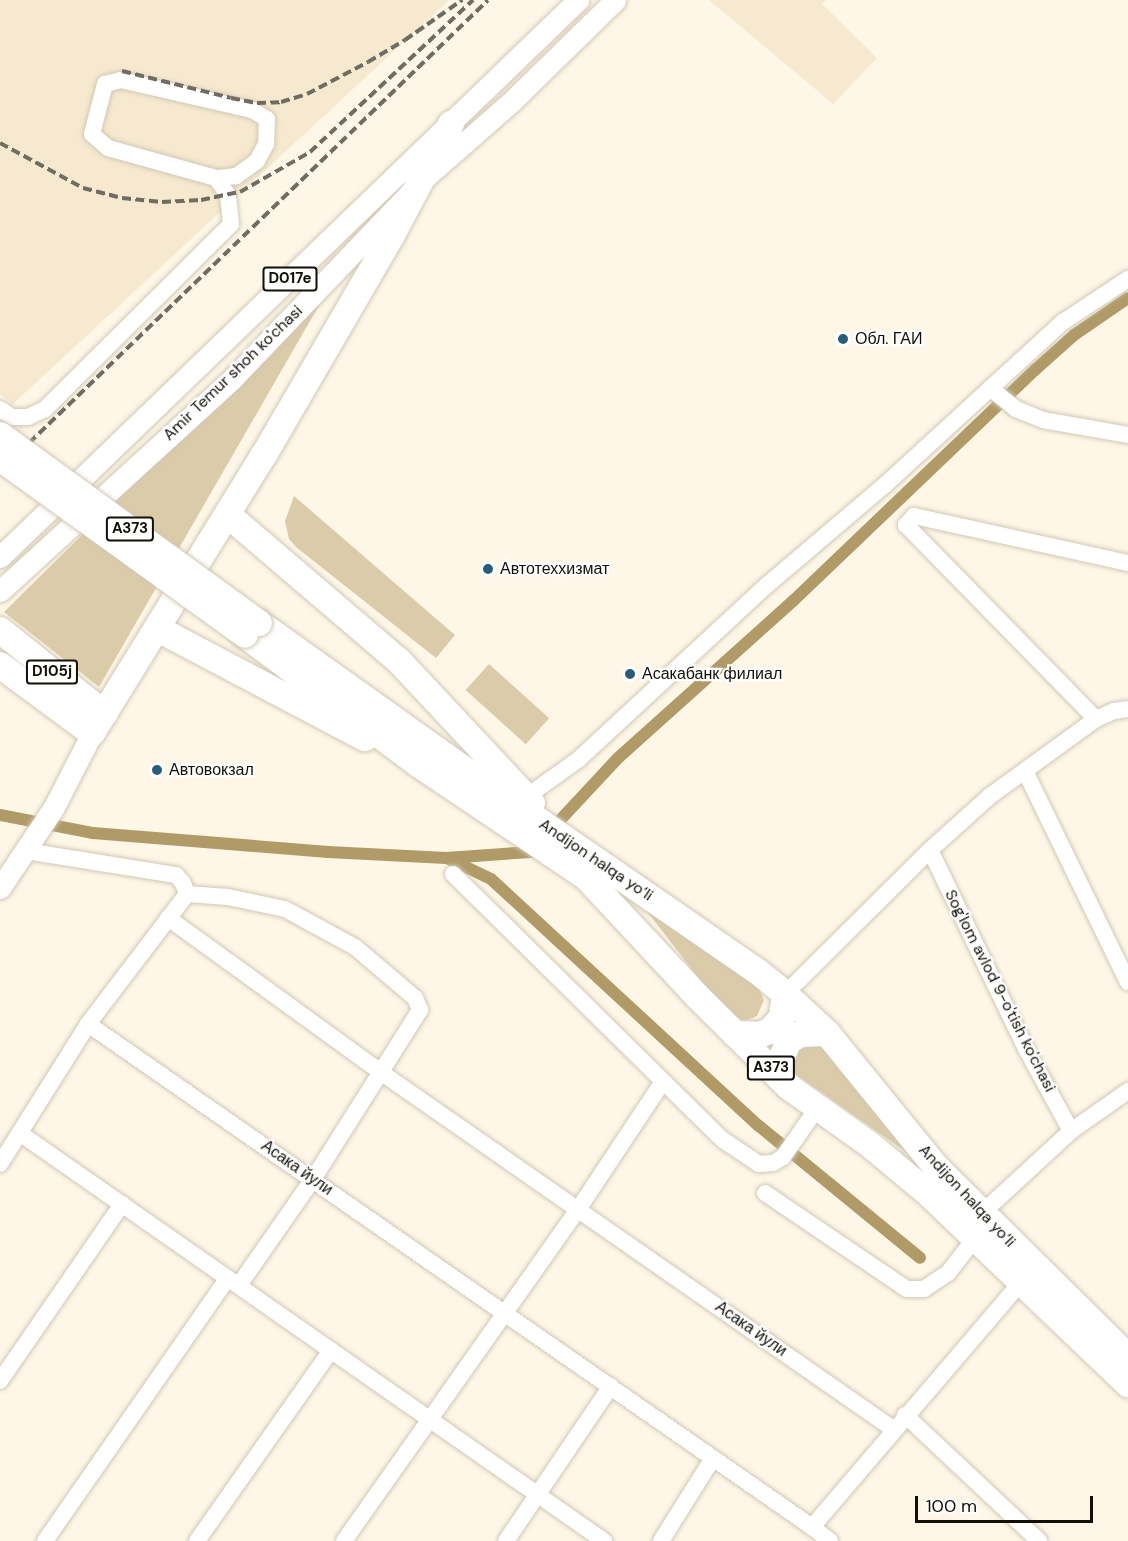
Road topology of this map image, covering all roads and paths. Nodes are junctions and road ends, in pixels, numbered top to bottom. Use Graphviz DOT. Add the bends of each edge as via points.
graph roads {
  1 [pos="578,0"];
  2 [pos="615,0"];
  3 [pos="451,124"];
  4 [pos="216,178"];
  5 [pos="422,180"];
  6 [pos="1128,279"];
  7 [pos="992,391"];
  8 [pos="0,409"];
  9 [pos="0,435"];
  10 [pos="1128,435"];
  11 [pos="0,458"];
  12 [pos="228,515"];
  13 [pos="0,557"];
  14 [pos="1128,563"];
  15 [pos="0,591"];
  16 [pos="158,629"];
  17 [pos="252,629"];
  18 [pos="0,630"];
  19 [pos="0,665"];
  20 [pos="1128,709"];
  21 [pos="1096,719"];
  22 [pos="98,723"];
  23 [pos="418,764"];
  24 [pos="1025,771"];
  25 [pos="526,797"];
  26 [pos="570,842"];
  27 [pos="29,847"];
  28 [pos="930,850"];
  29 [pos="453,874"];
  30 [pos="0,888"];
  31 [pos="187,894"];
  32 [pos="168,918"];
  33 [pos="1128,982"];
  34 [pos="785,994"];
  35 [pos="88,1024"];
  36 [pos="827,1033"];
  37 [pos="735,1034"];
  38 [pos="379,1071"];
  39 [pos="779,1077"];
  40 [pos="662,1083"];
  41 [pos="1128,1091"];
  42 [pos="818,1107"];
  43 [pos="1071,1131"];
  44 [pos="21,1134"];
  45 [pos="0,1164"];
  46 [pos="313,1179"];
  47 [pos="765,1193"];
  48 [pos="122,1204"];
  49 [pos="579,1208"];
  50 [pos="979,1225"];
  51 [pos="233,1282"];
  52 [pos="1021,1282"];
  53 [pos="505,1313"];
  54 [pos="331,1350"];
  55 [pos="1128,1357"];
  56 [pos="0,1381"];
  57 [pos="1128,1384"];
  58 [pos="611,1386"];
  59 [pos="905,1416"];
  60 [pos="430,1419"];
  61 [pos="893,1429"];
  62 [pos="713,1458"];
  63 [pos="537,1494"];
  64 [pos="812,1527"];
  65 [pos="45,1541"];
  66 [pos="197,1541"];
  67 [pos="344,1541"];
  68 [pos="506,1541"];
  69 [pos="604,1541"];
  70 [pos="661,1541"];
  71 [pos="830,1541"];
  72 [pos="1039,1541"];
  1 -- 3 [label="main road, Amir Temur shoh ko'chasi / D017e"];
  2 -- 5 [label="main road, Amir Temur shoh ko'chasi / D017e" via="510,103"];
  3 -- 5 [label="highway"];
  3 -- 13 [label="main road, Amir Temur shoh ko'chasi / D017e"];
  4 -- 4 [label="street" via="108,148 93,134 105,84 121,80 252,110 267,119 266,144 256,161 236,176"];
  4 -- 8 [label="street" via="228,195 231,224 45,409 28,417 12,417"];
  5 -- 12 [label="highway"];
  5 -- 15 [label="main road, Amir Temur shoh ko'chasi / D017e" via="232,379"];
  6 -- 7 [label="street" via="1063,322"];
  7 -- 10 [label="street" via="1016,409 1043,420"];
  7 -- 25 [label="street" via="766,586 579,759"];
  9 -- 17 [label="highway, Andijon halqa yo‘li / A373, bridge"];
  11 -- 17 [label="highway, Andijon halqa yo‘li / A373, bridge"];
  12 -- 16 [label="highway"];
  12 -- 25 [label="highway" via="398,660"];
  14 -- 21 [label="street" via="914,516 906,525"];
  16 -- 22 [label="highway"];
  16 -- 23 [label="highway"];
  17 -- 23 [label="highway, Andijon halqa yo‘li / A373"];
  17 -- 26 [label="highway, Andijon halqa yo‘li / A373"];
  18 -- 22 [label="highway, D105j"];
  19 -- 22 [label="highway, D105j"];
  20 -- 21 [label="street"];
  21 -- 24 [label="street"];
  22 -- 27 [label="main road"];
  23 -- 37 [label="highway, Andijon halqa yo‘li / A373" via="586,877"];
  24 -- 28 [label="street" via="990,796"];
  24 -- 33 [label="street"];
  25 -- 26 [label="highway"];
  26 -- 34 [label="highway, Andijon halqa yo‘li / A373"];
  27 -- 30 [label="main road"];
  27 -- 31 [label="street" via="176,875"];
  28 -- 34 [label="street"];
  28 -- 43 [label="street, Sog'lom avlod 9-o'tish ko'chasi" via="1026,1049"];
  29 -- 40 [label="street"];
  31 -- 32 [label="street"];
  31 -- 38 [label="street" via="228,897 285,909 355,947 416,998 420,1010"];
  32 -- 35 [label="street"];
  32 -- 38 [label="street, Асака йули"];
  34 -- 36 [label="highway, Andijon halqa yo‘li / A373"];
  34 -- 37 [label="highway" via="782,1017 770,1031 759,1035"];
  35 -- 44 [label="street"];
  35 -- 46 [label="street, Асака йули"];
  36 -- 39 [label="highway" via="800,1034 789,1041 780,1058"];
  36 -- 50 [label="highway, Andijon halqa yo‘li / A373"];
  37 -- 39 [label="highway, Andijon halqa yo‘li / A373"];
  38 -- 46 [label="street"];
  38 -- 49 [label="street, Асака йули"];
  39 -- 42 [label="highway, Andijon halqa yo‘li / A373"];
  40 -- 42 [label="street" via="723,1140 759,1164 783,1157"];
  40 -- 49 [label="street"];
  41 -- 43 [label="street"];
  42 -- 50 [label="highway, Andijon halqa yo‘li / A373"];
  43 -- 50 [label="street"];
  44 -- 45 [label="street"];
  44 -- 48 [label="street"];
  46 -- 51 [label="street"];
  46 -- 53 [label="street, Асака йули"];
  47 -- 50 [label="street" via="907,1289 924,1289 948,1273"];
  48 -- 51 [label="street"];
  48 -- 56 [label="street"];
  49 -- 53 [label="street"];
  49 -- 61 [label="street, Асака йули"];
  50 -- 52 [label="highway, Andijon halqa yo‘li / A373"];
  50 -- 55 [label="highway, Andijon halqa yo‘li / A373"];
  51 -- 54 [label="street"];
  51 -- 65 [label="street"];
  52 -- 57 [label="highway, Andijon halqa yo‘li / A373"];
  52 -- 59 [label="street"];
  53 -- 58 [label="street, Асака йули"];
  53 -- 60 [label="street"];
  54 -- 60 [label="street"];
  54 -- 66 [label="street"];
  58 -- 62 [label="street, Асака йули"];
  58 -- 63 [label="street"];
  59 -- 61 [label="street"];
  59 -- 72 [label="street"];
  60 -- 63 [label="street"];
  60 -- 67 [label="street"];
  61 -- 64 [label="street"];
  62 -- 64 [label="street, Асака йули"];
  62 -- 70 [label="street"];
  63 -- 68 [label="street"];
  63 -- 69 [label="street"];
  64 -- 71 [label="street, Асака йули"];
}
